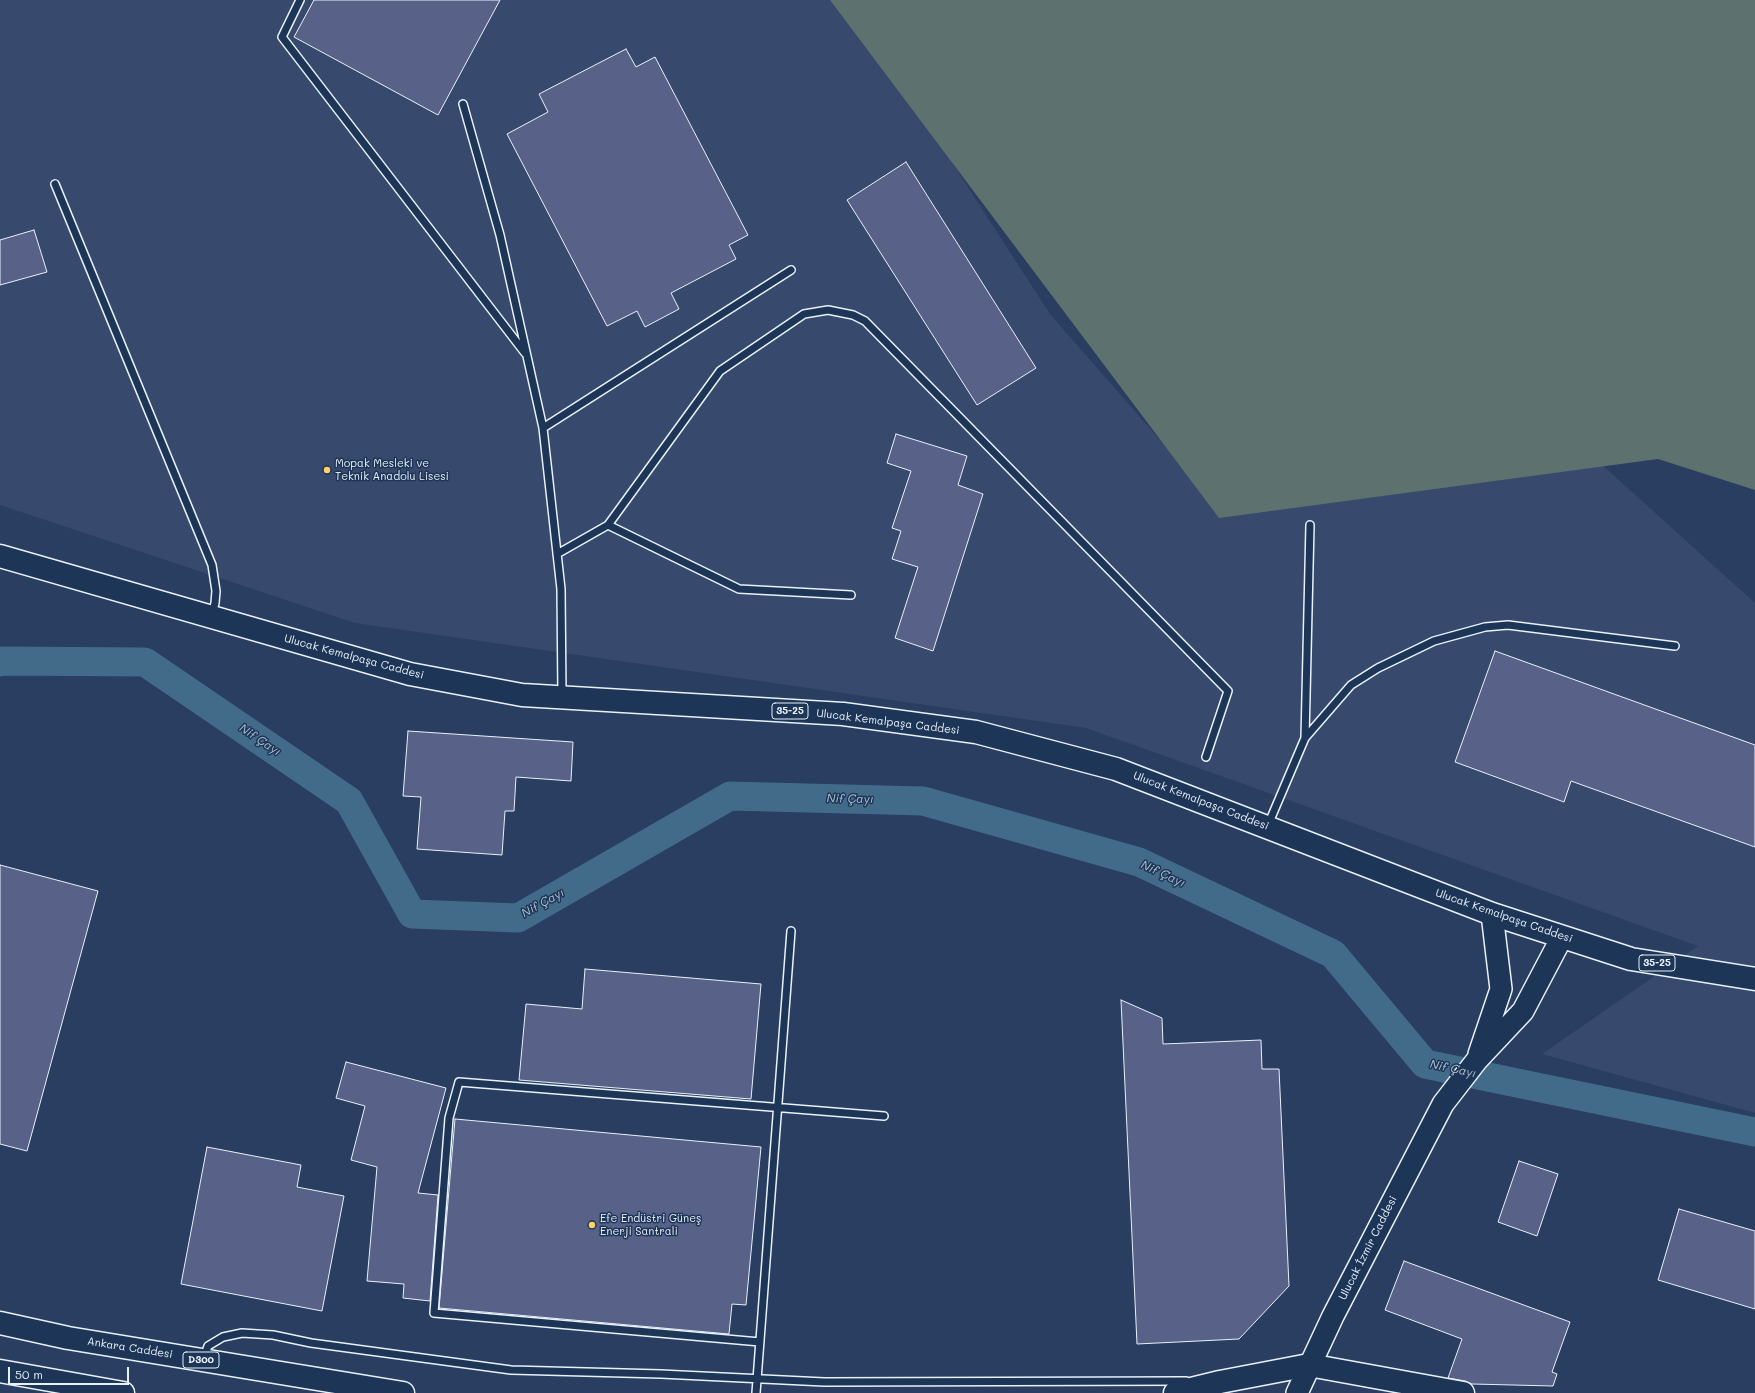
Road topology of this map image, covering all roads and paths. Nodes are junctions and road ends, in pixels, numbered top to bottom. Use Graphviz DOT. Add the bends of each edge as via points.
graph roads {
  1 [pos="300,0"];
  2 [pos="463,104"];
  3 [pos="55,184"];
  4 [pos="791,270"];
  5 [pos="527,356"];
  6 [pos="543,428"];
  7 [pos="608,525"];
  8 [pos="1310,525"];
  9 [pos="557,554"];
  10 [pos="0,556"];
  11 [pos="851,595"];
  12 [pos="211,617"];
  13 [pos="1675,646"];
  14 [pos="562,697"];
  15 [pos="1305,738"];
  16 [pos="1206,757"];
  17 [pos="1268,827"];
  18 [pos="1492,914"];
  19 [pos="791,931"];
  20 [pos="1562,937"];
  21 [pos="1755,979"];
  22 [pos="1477,1060"];
  23 [pos="778,1108"];
  24 [pos="884,1116"];
  25 [pos="0,1323"];
  26 [pos="760,1342"];
  27 [pos="203,1360"];
  28 [pos="1309,1365"];
  29 [pos="0,1372"];
  30 [pos="758,1379"];
  31 [pos="1220,1382"];
  32 [pos="123,1393"];
  33 [pos="403,1393"];
  34 [pos="756,1393"];
  35 [pos="1175,1393"];
  36 [pos="1297,1393"];
  37 [pos="1463,1393"];
  1 -- 5 [label="lane" via="282,37"];
  2 -- 5 [label="lane" via="500,235"];
  3 -- 12 [label="lane" via="212,565 216,603"];
  4 -- 6 [label="lane"];
  5 -- 6 [label="lane"];
  6 -- 9 [label="lane"];
  7 -- 9 [label="lane"];
  7 -- 11 [label="lane" via="739,589"];
  7 -- 16 [label="lane" via="720,371 804,314 828,310 853,315 865,321 1228,691"];
  8 -- 15 [label="lane"];
  9 -- 14 [label="lane" via="561,589"];
  10 -- 12 [label="main road, Ulucak Kemalpaşa Caddesi / 35-25"];
  12 -- 14 [label="main road, Ulucak Kemalpaşa Caddesi / 35-25" via="410,674 522,695"];
  13 -- 15 [label="lane" via="1508,625 1485,627 1434,641 1378,668 1351,685"];
  14 -- 17 [label="main road, Ulucak Kemalpaşa Caddesi / 35-25" via="843,714 976,732 1116,769"];
  15 -- 17 [label="lane"];
  17 -- 18 [label="main road, Ulucak Kemalpaşa Caddesi / 35-25"];
  18 -- 20 [label="main road, Ulucak Kemalpaşa Caddesi / 35-25"];
  18 -- 22 [label="street" via="1501,989"];
  19 -- 23 [label="lane"];
  20 -- 21 [label="main road, Ulucak Kemalpaşa Caddesi / 35-25" via="1631,959"];
  20 -- 22 [label="street" via="1524,1011"];
  22 -- 28 [label="street, Ulucak İzmir Caddesi" via="1442,1104"];
  23 -- 24 [label="lane"];
  23 -- 26 [label="lane"];
  23 -- 26 [label="lane" via="459,1082 449,1118 434,1313"];
  25 -- 27 [label="main road, Ankara Caddesi / D300" via="68,1338"];
  26 -- 30 [label="lane"];
  27 -- 30 [label="lane" via="208,1346 223,1337 242,1333 273,1335 312,1343 511,1370"];
  27 -- 33 [label="main road, Ankara Caddesi / D300"];
  28 -- 31 [label="main road"];
  28 -- 36 [label="street, Ulucak İzmir Caddesi"];
  28 -- 37 [label="main road"];
  29 -- 32 [label="main road"];
  30 -- 31 [label="lane" via="824,1382"];
  30 -- 34 [label="lane"];
  31 -- 35 [label="main road"];
}
